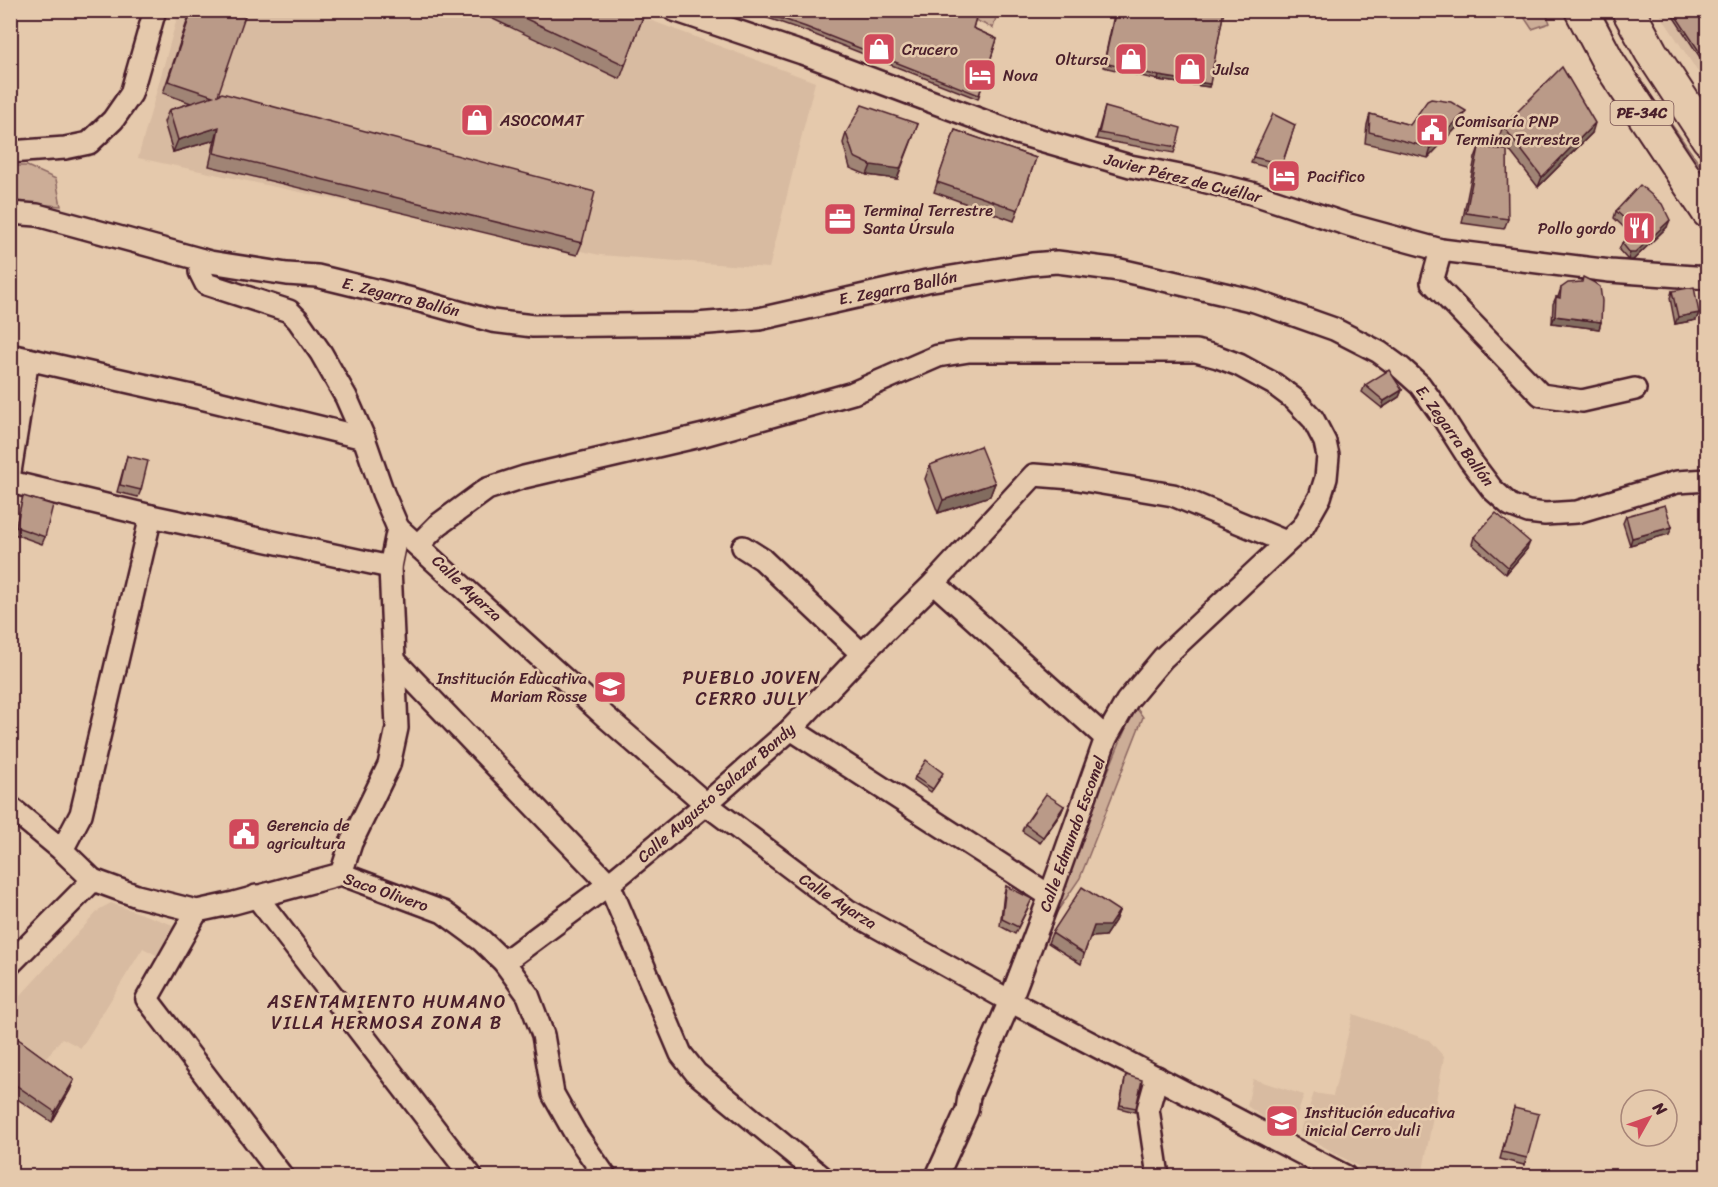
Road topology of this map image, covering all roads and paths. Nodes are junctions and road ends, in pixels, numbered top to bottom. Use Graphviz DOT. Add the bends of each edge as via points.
graph roads {
  1 [pos="155,10"];
  2 [pos="674,10"];
  3 [pos="1581,10"];
  4 [pos="1628,10"];
  5 [pos="1707,139"];
  6 [pos="10,152"];
  7 [pos="1707,212"];
  8 [pos="10,213"];
  9 [pos="1441,250"];
  10 [pos="202,260"];
  11 [pos="1707,278"];
  12 [pos="20,357"];
  13 [pos="1635,389"];
  14 [pos="364,438"];
  15 [pos="10,472"];
  16 [pos="1707,480"];
  17 [pos="10,483"];
  18 [pos="151,516"];
  19 [pos="398,528"];
  20 [pos="1286,542"];
  21 [pos="418,544"];
  22 [pos="743,547"];
  23 [pos="390,567"];
  24 [pos="934,583"];
  25 [pos="862,654"];
  26 [pos="394,660"];
  27 [pos="791,729"];
  28 [pos="1106,738"];
  29 [pos="706,804"];
  30 [pos="10,807"];
  31 [pos="62,850"];
  32 [pos="341,874"];
  33 [pos="93,880"];
  34 [pos="609,884"];
  35 [pos="256,896"];
  36 [pos="1050,896"];
  37 [pos="196,911"];
  38 [pos="504,962"];
  39 [pos="10,964"];
  40 [pos="1010,1000"];
  41 [pos="1157,1077"];
  42 [pos="282,1176"];
  43 [pos="471,1176"];
  44 [pos="605,1176"];
  45 [pos="821,1176"];
  46 [pos="937,1176"];
  47 [pos="1158,1176"];
  48 [pos="1345,1176"];
  1 -- 6 [label="street" via="131,94 113,120 89,143"];
  2 -- 9 [label="street, Javier Pérez de Cuéllar" via="1013,132 1130,166 1251,193"];
  3 -- 7 [label="highway, PE-34C" via="1609,63"];
  4 -- 5 [label="highway, PE-34C"];
  8 -- 10 [label="street, E. Zegarra Ballón" via="46,217"];
  9 -- 11 [label="street, Javier Pérez de Cuéllar" via="1611,271"];
  9 -- 13 [label="street" via="1432,282 1541,395 1582,401"];
  10 -- 14 [label="street" via="200,273 206,284 289,311 298,320 346,397"];
  10 -- 16 [label="street, E. Zegarra Ballón" via="317,276 492,321 534,326 696,324 759,319 927,281 1032,264 1056,262 1120,270 1255,301 1334,329 1379,352 1420,385 1492,489 1510,505 1528,512 1577,512 1677,483"];
  12 -- 14 [label="street"];
  12 -- 15 [label="street"];
  14 -- 19 [label="street"];
  17 -- 18 [label="street"];
  18 -- 23 [label="street"];
  18 -- 31 [label="street" via="81,814"];
  19 -- 21 [label="street, Calle Ayarza"];
  19 -- 23 [label="street"];
  20 -- 21 [label="street, Calle Edmundo Escomel" via="1303,527 1326,478 1325,442 1313,419 1274,384 1239,365 1196,351 1134,350 969,351 938,356 853,393 487,489"];
  20 -- 24 [label="street, Calle Augusto Salazar Bondy" via="1173,495 1034,475"];
  20 -- 28 [label="street, Calle Edmundo Escomel" via="1163,658 1127,701"];
  21 -- 29 [label="street, Calle Ayarza"];
  22 -- 25 [label="street" via="762,559"];
  23 -- 26 [label="street"];
  24 -- 25 [label="street, Calle Augusto Salazar Bondy"];
  24 -- 28 [label="street"];
  25 -- 27 [label="street, Calle Augusto Salazar Bondy"];
  26 -- 32 [label="street" via="398,728 389,765 351,843"];
  26 -- 34 [label="street"];
  27 -- 29 [label="street, Calle Augusto Salazar Bondy"];
  27 -- 36 [label="street"];
  28 -- 36 [label="street, Calle Edmundo Escomel"];
  29 -- 34 [label="street, Calle Augusto Salazar Bondy"];
  29 -- 40 [label="street, Calle Ayarza" via="847,910"];
  30 -- 31 [label="street, Saco Olivero"];
  31 -- 33 [label="street, Saco Olivero"];
  32 -- 35 [label="street, Saco Olivero"];
  32 -- 38 [label="street, Saco Olivero" via="443,912"];
  33 -- 37 [label="street, Saco Olivero"];
  33 -- 39 [label="street"];
  34 -- 38 [label="street, Calle Augusto Salazar Bondy"];
  34 -- 45 [label="street" via="681,1054 696,1073"];
  35 -- 37 [label="street, Saco Olivero"];
  35 -- 43 [label="street"];
  36 -- 40 [label="street, Calle Edmundo Escomel"];
  37 -- 42 [label="street" via="147,999"];
  38 -- 44 [label="street, Saco Olivero" via="528,995 535,1013 543,1035 553,1094"];
  40 -- 41 [label="street, Calle Ayarza"];
  40 -- 46 [label="street, Calle Edmundo Escomel"];
  41 -- 47 [label="street" via="1148,1109"];
  41 -- 48 [label="street, Calle Ayarza"];
}
